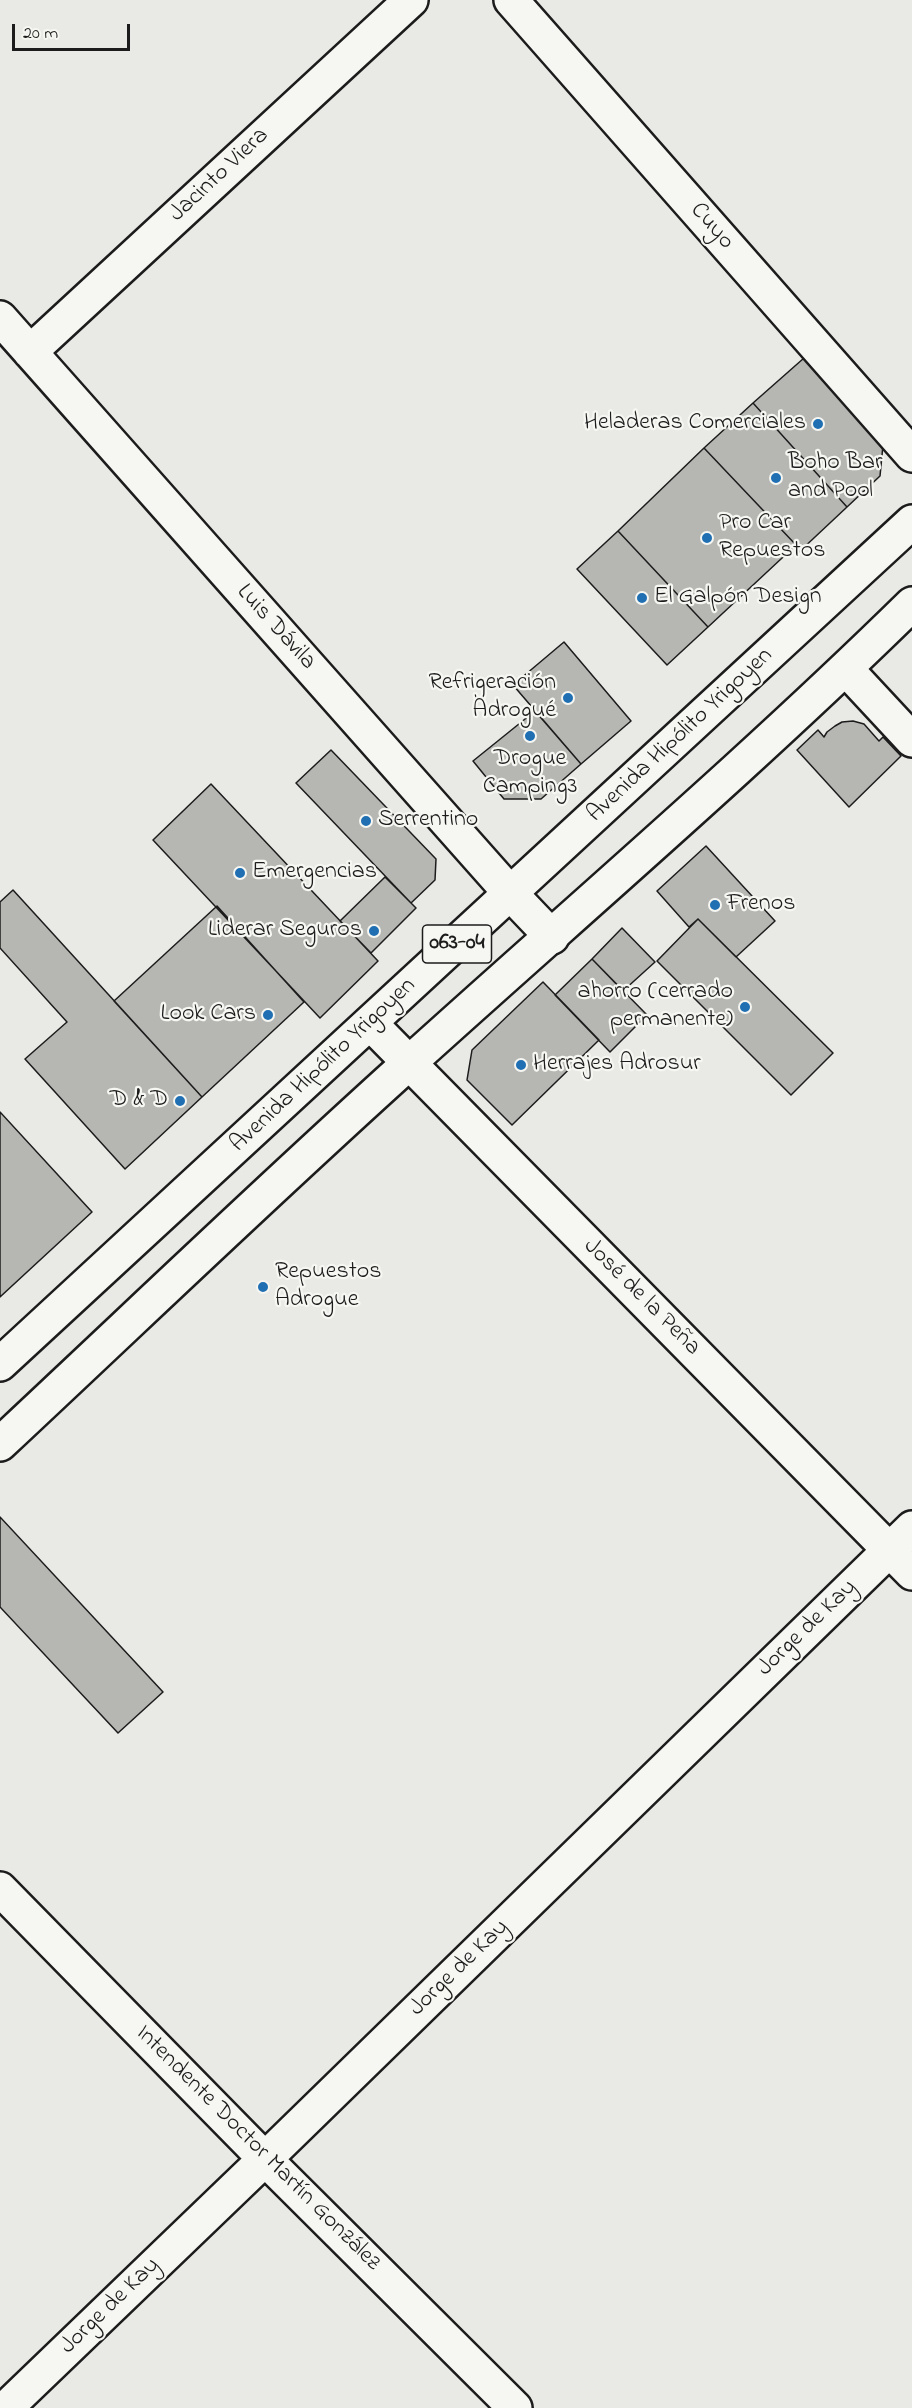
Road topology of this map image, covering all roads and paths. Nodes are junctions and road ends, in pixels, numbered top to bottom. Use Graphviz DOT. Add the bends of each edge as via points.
graph roads {
  1 [pos="411,0"];
  2 [pos="511,0"];
  3 [pos="0,318"];
  4 [pos="30,352"];
  5 [pos="912,455"];
  6 [pos="912,522"];
  7 [pos="912,604"];
  8 [pos="846,669"];
  9 [pos="912,740"];
  10 [pos="511,894"];
  11 [pos="552,937"];
  12 [pos="370,1023"];
  13 [pos="409,1062"];
  14 [pos="0,1364"];
  15 [pos="0,1444"];
  16 [pos="901,1539"];
  17 [pos="912,1573"];
  18 [pos="0,1889"];
  19 [pos="265,2159"];
  20 [pos="6,2408"];
  21 [pos="515,2408"];
  1 -- 4 [label="street, Jacinto Viera"];
  2 -- 5 [label="street, Cuyo"];
  3 -- 4 [label="street, Luis Dávila"];
  4 -- 10 [label="street, Luis Dávila"];
  6 -- 10 [label="street, Avenida Hipólito Yrigoyen / 063-04"];
  7 -- 8 [label="street, 063-04"];
  8 -- 9 [label="street"];
  8 -- 11 [label="street, 063-04"];
  10 -- 11 [label="street, Luis Dávila"];
  10 -- 12 [label="street, Avenida Hipólito Yrigoyen / 063-04"];
  11 -- 13 [label="street, 063-04"];
  12 -- 13 [label="street, José de la Peña"];
  12 -- 14 [label="street, Avenida Hipólito Yrigoyen / 063-04"];
  13 -- 15 [label="street, 063-04"];
  13 -- 16 [label="street, José de la Peña"];
  16 -- 17 [label="street, José de la Peña"];
  16 -- 19 [label="street, Jorge de Kay"];
  18 -- 19 [label="street, Intendente Doctor Martín González"];
  19 -- 20 [label="street, Jorge de Kay"];
  19 -- 21 [label="street, Intendente Doctor Martín González"];
}
